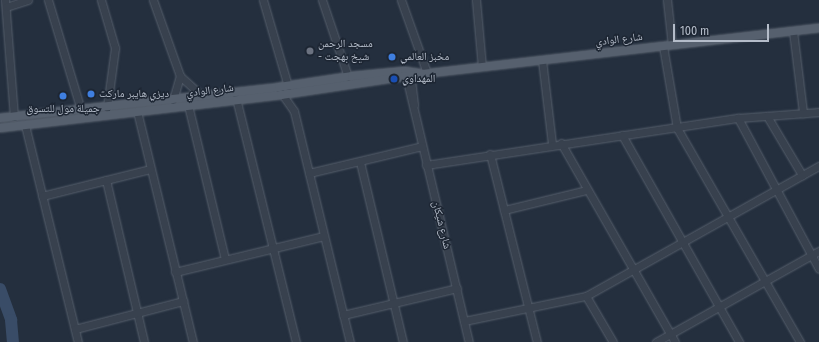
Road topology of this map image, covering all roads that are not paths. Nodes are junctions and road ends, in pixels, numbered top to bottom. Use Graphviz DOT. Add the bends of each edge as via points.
graph roads {
  1 [pos="28,0"];
  2 [pos="48,0"];
  3 [pos="101,0"];
  4 [pos="153,0"];
  5 [pos="262,0"];
  6 [pos="322,0"];
  7 [pos="401,0"];
  8 [pos="476,0"];
  9 [pos="667,0"];
  10 [pos="6,4"];
  11 [pos="819,28"];
  12 [pos="794,31"];
  13 [pos="672,45"];
  14 [pos="663,46"];
  15 [pos="542,60"];
  16 [pos="482,67"];
  17 [pos="425,73"];
  18 [pos="408,74"];
  19 [pos="180,76"];
  20 [pos="348,77"];
  21 [pos="282,89"];
  22 [pos="201,95"];
  23 [pos="236,98"];
  24 [pos="173,100"];
  25 [pos="188,104"];
  26 [pos="107,107"];
  27 [pos="81,110"];
  28 [pos="137,111"];
  29 [pos="819,112"];
  30 [pos="803,113"];
  31 [pos="767,116"];
  32 [pos="14,117"];
  33 [pos="0,118"];
  34 [pos="738,118"];
  35 [pos="25,125"];
  36 [pos="0,128"];
  37 [pos="677,128"];
  38 [pos="622,135"];
  39 [pos="561,143"];
  40 [pos="552,144"];
  41 [pos="422,146"];
  42 [pos="490,154"];
  43 [pos="360,162"];
  44 [pos="426,165"];
  45 [pos="819,166"];
  46 [pos="150,169"];
  47 [pos="309,173"];
  48 [pos="802,175"];
  49 [pos="106,180"];
  50 [pos="586,190"];
  51 [pos="775,191"];
  52 [pos="42,196"];
  53 [pos="504,210"];
  54 [pos="730,218"];
  55 [pos="324,236"];
  56 [pos="682,243"];
  57 [pos="273,248"];
  58 [pos="819,251"];
  59 [pos="811,256"];
  60 [pos="225,259"];
  61 [pos="819,269"];
  62 [pos="634,270"];
  63 [pos="175,272"];
  64 [pos="765,281"];
  65 [pos="457,288"];
  66 [pos="586,296"];
  67 [pos="183,300"];
  68 [pos="394,303"];
  69 [pos="718,305"];
  70 [pos="529,308"];
  71 [pos="137,312"];
  72 [pos="343,315"];
  73 [pos="464,321"];
  74 [pos="74,329"];
  75 [pos="670,333"];
  76 [pos="78,342"];
  77 [pos="144,342"];
  78 [pos="193,342"];
  79 [pos="296,342"];
  80 [pos="350,342"];
  81 [pos="404,342"];
  82 [pos="469,342"];
  83 [pos="537,342"];
  84 [pos="613,342"];
  85 [pos="656,342"];
  86 [pos="675,342"];
  87 [pos="739,342"];
  88 [pos="800,342"];
  1 -- 10 [label="street"];
  2 -- 27 [label="street"];
  3 -- 26 [label="street" via="115,48"];
  4 -- 19 [label="street"];
  5 -- 21 [label="street"];
  6 -- 20 [label="street"];
  7 -- 17 [label="street"];
  8 -- 16 [label="street"];
  9 -- 13 [label="street"];
  10 -- 32 [label="street"];
  11 -- 12 [label="main road, شارع الوادي"];
  12 -- 13 [label="main road, شارع الوادي"];
  12 -- 30 [label="street"];
  13 -- 14 [label="main road, شارع الوادي"];
  14 -- 15 [label="main road, شارع الوادي"];
  14 -- 37 [label="street"];
  15 -- 16 [label="main road, شارع الوادي"];
  15 -- 40 [label="street"];
  16 -- 17 [label="main road, شارع الوادي"];
  17 -- 18 [label="main road, شارع الوادي"];
  18 -- 20 [label="main road, شارع الوادي"];
  18 -- 21 [label="main road, شارع الوادي"];
  18 -- 41 [label="street, شارع شيكان"];
  19 -- 22 [label="street"];
  19 -- 24 [label="street"];
  20 -- 21 [label="main road, شارع الوادي"];
  21 -- 22 [label="main road, شارع الوادي"];
  21 -- 23 [label="main road, شارع الوادي"];
  21 -- 47 [label="street" via="294,112"];
  22 -- 24 [label="main road, شارع الوادي"];
  23 -- 25 [label="main road, شارع الوادي"];
  23 -- 57 [label="street"];
  24 -- 26 [label="main road, شارع الوادي"];
  25 -- 28 [label="main road, شارع الوادي"];
  25 -- 60 [label="street"];
  26 -- 27 [label="main road, شارع الوادي"];
  27 -- 32 [label="main road, شارع الوادي"];
  28 -- 35 [label="main road, شارع الوادي"];
  28 -- 46 [label="street"];
  29 -- 30 [label="street"];
  30 -- 31 [label="street"];
  31 -- 34 [label="street"];
  31 -- 48 [label="street"];
  32 -- 33 [label="main road, شارع الوادي"];
  34 -- 37 [label="street"];
  34 -- 51 [label="street"];
  35 -- 36 [label="main road, شارع الوادي"];
  35 -- 52 [label="street"];
  37 -- 38 [label="street"];
  37 -- 54 [label="street"];
  38 -- 39 [label="street"];
  38 -- 56 [label="street"];
  39 -- 40 [label="street"];
  39 -- 50 [label="street"];
  40 -- 42 [label="street"];
  41 -- 43 [label="street"];
  41 -- 44 [label="street, شارع شيكان"];
  42 -- 44 [label="street"];
  42 -- 53 [label="street"];
  43 -- 47 [label="street"];
  43 -- 68 [label="street"];
  44 -- 65 [label="street, شارع شيكان"];
  45 -- 48 [label="street"];
  46 -- 49 [label="street"];
  46 -- 63 [label="street"];
  47 -- 55 [label="street"];
  48 -- 51 [label="street"];
  49 -- 52 [label="street"];
  49 -- 71 [label="street"];
  50 -- 53 [label="street"];
  50 -- 62 [label="street"];
  51 -- 54 [label="street"];
  51 -- 59 [label="street"];
  52 -- 74 [label="street"];
  53 -- 70 [label="street"];
  54 -- 56 [label="street"];
  54 -- 64 [label="street"];
  55 -- 57 [label="street"];
  55 -- 72 [label="street"];
  56 -- 62 [label="street"];
  56 -- 69 [label="street"];
  57 -- 60 [label="street"];
  57 -- 79 [label="street"];
  58 -- 59 [label="street"];
  59 -- 61 [label="street"];
  59 -- 64 [label="street"];
  60 -- 63 [label="street"];
  62 -- 66 [label="street"];
  62 -- 75 [label="street"];
  63 -- 67 [label="street"];
  64 -- 69 [label="street"];
  64 -- 88 [label="street"];
  65 -- 68 [label="street"];
  65 -- 73 [label="street, شارع شيكان"];
  66 -- 70 [label="street"];
  66 -- 84 [label="street"];
  67 -- 71 [label="street"];
  67 -- 78 [label="street"];
  68 -- 72 [label="street"];
  68 -- 81 [label="street"];
  69 -- 75 [label="street"];
  69 -- 87 [label="street"];
  70 -- 73 [label="street"];
  70 -- 83 [label="street"];
  71 -- 74 [label="street"];
  71 -- 77 [label="street"];
  72 -- 80 [label="street"];
  73 -- 82 [label="street, شارع شيكان"];
  74 -- 76 [label="street"];
  75 -- 85 [label="street"];
  75 -- 86 [label="street"];
}
